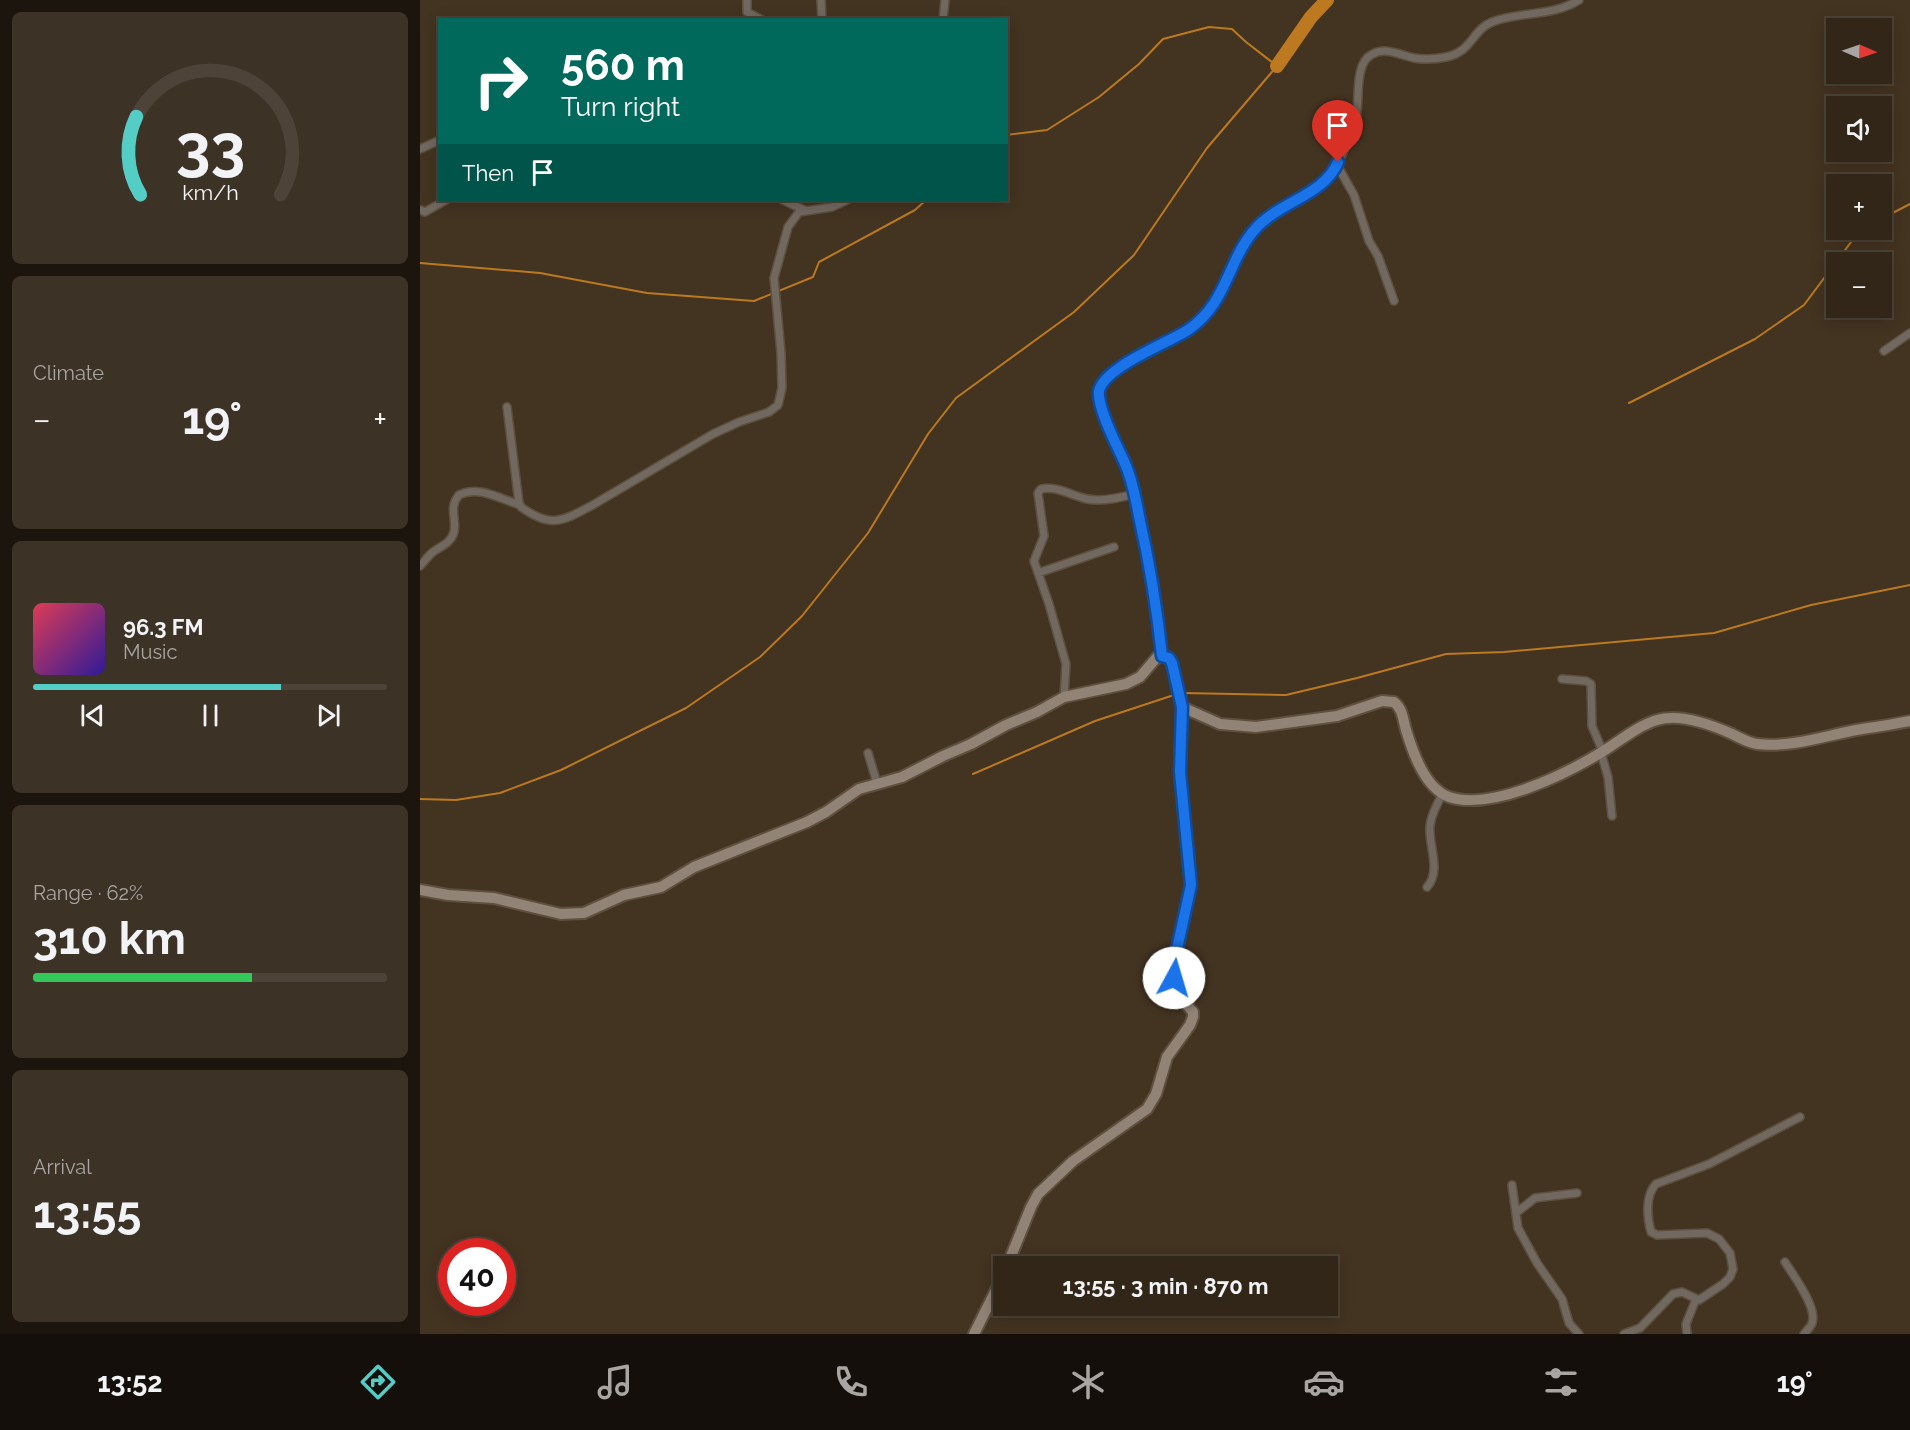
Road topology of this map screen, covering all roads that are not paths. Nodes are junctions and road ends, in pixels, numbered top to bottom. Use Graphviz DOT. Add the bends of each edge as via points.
graph roads {
  1 [pos="747,0"];
  2 [pos="821,0"];
  3 [pos="945,0"];
  4 [pos="1579,0"];
  5 [pos="758,18"];
  6 [pos="822,18"];
  7 [pos="943,18"];
  8 [pos="438,141"];
  9 [pos="420,149"];
  10 [pos="1337,165"];
  11 [pos="444,201"];
  12 [pos="785,201"];
  13 [pos="846,201"];
  14 [pos="420,210"];
  15 [pos="804,210"];
  16 [pos="1394,302"];
  17 [pos="1910,333"];
  18 [pos="1884,351"];
  19 [pos="507,408"];
  20 [pos="1134,494"];
  21 [pos="520,505"];
  22 [pos="1114,547"];
  23 [pos="420,566"];
  24 [pos="1038,573"];
  25 [pos="1162,656"];
  26 [pos="1562,679"];
  27 [pos="1064,697"];
  28 [pos="1180,698"];
  29 [pos="1910,722"];
  30 [pos="1601,752"];
  31 [pos="868,753"];
  32 [pos="877,783"];
  33 [pos="1442,794"];
  34 [pos="1612,816"];
  35 [pos="1427,887"];
  36 [pos="420,890"];
  37 [pos="1800,1117"];
  38 [pos="1512,1185"];
  39 [pos="1577,1193"];
  40 [pos="1516,1213"];
  41 [pos="1011,1256"];
  42 [pos="1785,1262"];
  43 [pos="993,1296"];
  44 [pos="1696,1299"];
  45 [pos="1630,1333"];
  46 [pos="974,1334"];
  47 [pos="1580,1334"];
  48 [pos="1687,1334"];
  49 [pos="1804,1334"];
  1 -- 5 [label="street" via="747,12"];
  2 -- 6 [label="street"];
  3 -- 7 [label="street"];
  4 -- 10 [label="street" via="1560,10 1490,23 1456,54 1425,59 1388,51 1370,55 1361,70 1356,116"];
  8 -- 9 [label="street"];
  10 -- 16 [label="street" via="1354,195"];
  10 -- 20 [label="street" via="1316,187 1258,225 1246,239 1218,300 1203,319 1131,360 1102,384 1099,399"];
  11 -- 14 [label="street" via="425,212"];
  12 -- 15 [label="street"];
  13 -- 15 [label="street"];
  15 -- 21 [label="street" via="788,227 774,273 782,388 774,408 724,429 561,521 540,519"];
  17 -- 18 [label="street"];
  19 -- 21 [label="street"];
  20 -- 24 [label="street" via="1091,500 1048,488 1039,491 1044,530 1034,561"];
  20 -- 25 [label="street" via="1149,562"];
  21 -- 23 [label="street" via="481,491 459,495 452,509 452,537"];
  22 -- 24 [label="street"];
  24 -- 27 [label="street" via="1066,664"];
  25 -- 27 [label="street" via="1154,659 1140,677 1126,684"];
  25 -- 28 [label="street" via="1171,660"];
  26 -- 30 [label="street" via="1591,684 1592,726"];
  27 -- 32 [label="street" via="908,774"];
  28 -- 33 [label="street" via="1220,724 1256,727 1337,716 1382,701 1394,702 1401,709 1417,760"];
  28 -- 41 [label="street" via="1180,772 1191,885 1174,978 1176,992 1193,1017 1167,1057 1156,1094 1147,1109 1073,1161 1038,1194"];
  29 -- 30 [label="street" via="1796,742 1761,744 1694,722 1663,719 1643,726"];
  30 -- 33 [label="street" via="1562,774 1493,799 1462,800"];
  30 -- 34 [label="street"];
  31 -- 32 [label="street"];
  32 -- 36 [label="street" via="859,789 807,822 694,867 667,885 624,895 584,913 561,914 494,898"];
  33 -- 35 [label="street" via="1430,825 1434,873"];
  37 -- 44 [label="street" via="1709,1164 1656,1184 1651,1190 1651,1232 1707,1233 1719,1239 1730,1253 1730,1277 1708,1295"];
  38 -- 40 [label="street"];
  39 -- 40 [label="street" via="1535,1198"];
  40 -- 47 [label="street" via="1520,1233 1562,1299 1569,1323"];
  42 -- 49 [label="street" via="1813,1315"];
  43 -- 46 [label="street"];
  44 -- 45 [label="street" via="1684,1292 1673,1294 1645,1324"];
  44 -- 48 [label="street" via="1686,1324"];
}
